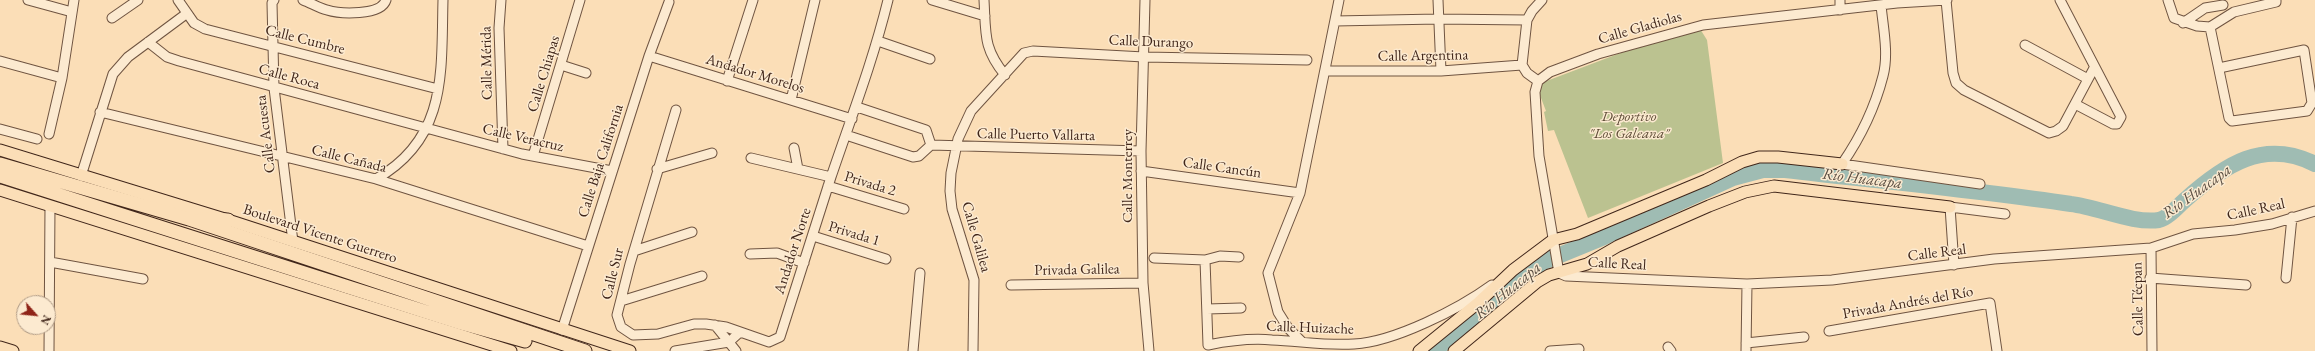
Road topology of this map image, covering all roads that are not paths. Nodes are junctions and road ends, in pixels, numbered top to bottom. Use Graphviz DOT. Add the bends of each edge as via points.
graph roads {
  1 [pos="28,0"];
  2 [pos="74,0"];
  3 [pos="138,0"];
  4 [pos="178,0"];
  5 [pos="274,0"];
  6 [pos="303,0"];
  7 [pos="386,0"];
  8 [pos="443,0"];
  9 [pos="501,0"];
  10 [pos="580,0"];
  11 [pos="753,0"];
  12 [pos="815,0"];
  13 [pos="888,0"];
  14 [pos="932,0"];
  15 [pos="984,0"];
  16 [pos="1145,0"];
  17 [pos="1339,0"];
  18 [pos="1438,0"];
  19 [pos="1542,0"];
  20 [pos="1840,0"];
  21 [pos="1946,0"];
  22 [pos="2060,0"];
  23 [pos="2168,0"];
  24 [pos="2276,1"];
  25 [pos="669,2"];
  26 [pos="2222,2"];
  27 [pos="1881,5"];
  28 [pos="1840,10"];
  29 [pos="72,12"];
  30 [pos="186,14"];
  31 [pos="985,16"];
  32 [pos="2226,16"];
  33 [pos="112,18"];
  34 [pos="1438,19"];
  35 [pos="1527,20"];
  36 [pos="1334,21"];
  37 [pos="2184,23"];
  38 [pos="2210,27"];
  39 [pos="148,42"];
  40 [pos="878,42"];
  41 [pos="2025,44"];
  42 [pos="273,47"];
  43 [pos="649,56"];
  44 [pos="1144,57"];
  45 [pos="930,59"];
  46 [pos="1307,60"];
  47 [pos="0,61"];
  48 [pos="561,65"];
  49 [pos="1522,65"];
  50 [pos="2094,68"];
  51 [pos="2219,68"];
  52 [pos="1325,70"];
  53 [pos="1441,71"];
  54 [pos="586,73"];
  55 [pos="1005,75"];
  56 [pos="62,78"];
  57 [pos="2088,79"];
  58 [pos="727,81"];
  59 [pos="1538,81"];
  60 [pos="274,88"];
  61 [pos="438,89"];
  62 [pos="791,100"];
  63 [pos="2075,104"];
  64 [pos="857,106"];
  65 [pos="676,110"];
  66 [pos="100,112"];
  67 [pos="852,119"];
  68 [pos="0,128"];
  69 [pos="428,128"];
  70 [pos="49,134"];
  71 [pos="846,135"];
  72 [pos="37,139"];
  73 [pos="931,145"];
  74 [pos="956,147"];
  75 [pos="794,148"];
  76 [pos="503,149"];
  77 [pos="0,150"];
  78 [pos="1141,151"];
  79 [pos="712,153"];
  80 [pos="533,156"];
  81 [pos="282,157"];
  82 [pos="752,158"];
  83 [pos="0,164"];
  84 [pos="1842,164"];
  85 [pos="657,169"];
  86 [pos="798,169"];
  87 [pos="612,171"];
  88 [pos="1141,171"];
  89 [pos="0,176"];
  90 [pos="81,176"];
  91 [pos="831,177"];
  92 [pos="376,179"];
  93 [pos="1980,184"];
  94 [pos="828,186"];
  95 [pos="0,190"];
  96 [pos="1300,194"];
  97 [pos="50,206"];
  98 [pos="1950,207"];
  99 [pos="904,209"];
  100 [pos="2315,211"];
  101 [pos="2005,214"];
  102 [pos="2292,217"];
  103 [pos="189,219"];
  104 [pos="228,220"];
  105 [pos="692,232"];
  106 [pos="813,236"];
  107 [pos="293,242"];
  108 [pos="1554,242"];
  109 [pos="588,246"];
  110 [pos="2151,248"];
  111 [pos="634,251"];
  112 [pos="750,254"];
  113 [pos="1239,257"];
  114 [pos="886,258"];
  115 [pos="1154,258"];
  116 [pos="1205,260"];
  117 [pos="50,262"];
  118 [pos="804,263"];
  119 [pos="1954,265"];
  120 [pos="1559,269"];
  121 [pos="1512,270"];
  122 [pos="920,273"];
  123 [pos="702,276"];
  124 [pos="2150,278"];
  125 [pos="2286,278"];
  126 [pos="143,279"];
  127 [pos="1143,283"];
  128 [pos="1747,284"];
  129 [pos="1011,285"];
  130 [pos="2246,285"];
  131 [pos="621,302"];
  132 [pos="1241,308"];
  133 [pos="1207,309"];
  134 [pos="715,325"];
  135 [pos="562,330"];
  136 [pos="1829,331"];
  137 [pos="740,332"];
  138 [pos="1804,337"];
  139 [pos="729,342"];
  140 [pos="1302,342"];
  141 [pos="1746,347"];
  142 [pos="0,348"];
  143 [pos="1206,348"];
  144 [pos="1579,349"];
  145 [pos="556,350"];
  146 [pos="13,351"];
  147 [pos="49,351"];
  148 [pos="511,351"];
  149 [pos="585,351"];
  150 [pos="630,351"];
  151 [pos="675,351"];
  152 [pos="736,351"];
  153 [pos="913,351"];
  154 [pos="973,351"];
  155 [pos="1149,351"];
  156 [pos="1419,351"];
  157 [pos="1454,351"];
  158 [pos="1550,351"];
  159 [pos="1997,351"];
  160 [pos="2152,351"];
  1 -- 29 [label="street"];
  2 -- 29 [label="street"];
  3 -- 33 [label="street"];
  4 -- 30 [label="street, Calle Cumbre"];
  5 -- 42 [label="street, Calle Acuesta"];
  6 -- 7 [label="street" via="328,10 363,13 379,7"];
  8 -- 61 [label="street" via="442,65"];
  9 -- 76 [label="street, Calle Mérida" via="499,28"];
  10 -- 48 [label="street, Calle Chiapas"];
  11 -- 58 [label="street"];
  12 -- 62 [label="street"];
  13 -- 40 [label="street, Andador Norte"];
  14 -- 31 [label="street"];
  15 -- 31 [label="street"];
  16 -- 44 [label="street, Calle Monterrey"];
  17 -- 36 [label="street"];
  18 -- 34 [label="street"];
  19 -- 35 [label="street"];
  20 -- 28 [label="street"];
  21 -- 27 [label="street, Calle Gladiolas"];
  21 -- 63 [label="street, Calle Gladiolas" via="1953,73 1956,83 1964,90 2049,133 2063,126"];
  22 -- 50 [label="street"];
  23 -- 37 [label="street" via="2174,18"];
  24 -- 32 [label="street"];
  25 -- 43 [label="street, Calle Baja California"];
  26 -- 32 [label="street"];
  26 -- 37 [label="street" via="2205,8"];
  27 -- 28 [label="street, Calle Gladiolas"];
  27 -- 84 [label="street" via="1884,75 1863,130"];
  28 -- 59 [label="street, Calle Gladiolas" via="1703,24 1598,54 1550,72"];
  29 -- 56 [label="street"];
  30 -- 39 [label="street"];
  30 -- 42 [label="street, Calle Cumbre" via="194,23 205,29"];
  31 -- 55 [label="street" via="986,42 992,59"];
  32 -- 38 [label="street"];
  34 -- 35 [label="street"];
  34 -- 36 [label="street"];
  34 -- 53 [label="street"];
  35 -- 49 [label="street"];
  36 -- 52 [label="street"];
  37 -- 38 [label="street"];
  38 -- 51 [label="street"];
  39 -- 60 [label="street, Calle Roca" via="167,57"];
  39 -- 66 [label="street" via="128,57 113,74"];
  40 -- 45 [label="street"];
  40 -- 64 [label="street, Andador Norte"];
  41 -- 57 [label="street"];
  42 -- 60 [label="street, Calle Acuesta"];
  42 -- 61 [label="street, Calle Cumbre"];
  43 -- 58 [label="street, Andador Morelos"];
  43 -- 87 [label="street, Calle Baja California"];
  44 -- 46 [label="street, Calle Durango"];
  44 -- 55 [label="street, Calle Durango" via="1028,52"];
  44 -- 78 [label="street, Calle Monterrey"];
  47 -- 56 [label="street"];
  48 -- 54 [label="street"];
  48 -- 80 [label="street, Calle Chiapas"];
  49 -- 53 [label="street, Calle Argentina"];
  49 -- 59 [label="street" via="1527,73"];
  50 -- 57 [label="street"];
  50 -- 63 [label="street" via="2120,114 2119,121 2113,124"];
  51 -- 51 [label="street" via="2229,118 2232,121 2307,111 2311,108 2304,50"];
  52 -- 53 [label="street, Calle Argentina"];
  52 -- 96 [label="street"];
  55 -- 74 [label="street, Calle Galilea" via="971,111"];
  56 -- 70 [label="street"];
  57 -- 63 [label="street"];
  58 -- 62 [label="street, Andador Morelos"];
  59 -- 108 [label="street" via="1535,92 1539,156"];
  60 -- 69 [label="street, Calle Roca"];
  60 -- 81 [label="street, Calle Acuesta"];
  61 -- 69 [label="street"];
  62 -- 67 [label="street, Andador Morelos"];
  64 -- 67 [label="street, Andador Norte"];
  64 -- 73 [label="street" via="926,130"];
  65 -- 85 [label="street, Calle Sur"];
  66 -- 81 [label="street, Calle Cañada"];
  66 -- 90 [label="street"];
  67 -- 71 [label="street, Andador Norte"];
  68 -- 72 [label="street"];
  69 -- 76 [label="street, Calle Veracruz"];
  69 -- 92 [label="street" via="407,157 395,168"];
  71 -- 73 [label="street" via="913,157 919,156"];
  71 -- 91 [label="street, Andador Norte"];
  73 -- 74 [label="street, Calle Puerto Vallarta"];
  74 -- 78 [label="street, Calle Puerto Vallarta"];
  74 -- 154 [label="street, Calle Galilea" via="950,191 952,209 974,280"];
  75 -- 86 [label="street"];
  76 -- 80 [label="street, Calle Veracruz"];
  77 -- 90 [label="main road, Boulevard Vicente Guerrero"];
  78 -- 88 [label="street, Calle Monterrey"];
  79 -- 85 [label="street"];
  80 -- 87 [label="street, Calle Veracruz"];
  81 -- 92 [label="street, Calle Cañada"];
  81 -- 107 [label="street, Calle Acuesta"];
  82 -- 86 [label="street"];
  83 -- 103 [label="highway, Boulevard Vicente Guerrero"];
  84 -- 93 [label="street"];
  84 -- 108 [label="main road" via="1778,157 1753,159"];
  85 -- 111 [label="street, Calle Sur"];
  86 -- 91 [label="street"];
  87 -- 109 [label="street, Calle Baja California"];
  88 -- 96 [label="street, Calle Cancún"];
  88 -- 127 [label="street, Calle Monterrey"];
  89 -- 145 [label="highway" via="461,323"];
  90 -- 104 [label="main road, Boulevard Vicente Guerrero"];
  91 -- 94 [label="street, Andador Norte"];
  92 -- 109 [label="street, Calle Cañada"];
  94 -- 99 [label="street, Privada 2"];
  94 -- 106 [label="street, Andador Norte"];
  95 -- 97 [label="main road"];
  96 -- 140 [label="street" via="1268,273 1278,312 1288,328"];
  97 -- 117 [label="street"];
  97 -- 148 [label="main road"];
  98 -- 101 [label="street"];
  98 -- 119 [label="street"];
  98 -- 120 [label="main road" via="1774,186 1745,192 1717,203 1618,246 1587,264"];
  100 -- 102 [label="street, Calle Real"];
  102 -- 110 [label="street, Calle Real" via="2272,224 2193,234"];
  102 -- 125 [label="street"];
  103 -- 104 [label="highway"];
  103 -- 149 [label="highway, Boulevard Vicente Guerrero"];
  104 -- 107 [label="main road, Boulevard Vicente Guerrero"];
  105 -- 111 [label="street"];
  106 -- 114 [label="street, Privada 1"];
  106 -- 118 [label="street, Andador Norte"];
  107 -- 135 [label="main road, Boulevard Vicente Guerrero"];
  108 -- 120 [label="street"];
  108 -- 121 [label="main road"];
  109 -- 135 [label="street, Calle Baja California"];
  110 -- 119 [label="street, Calle Real" via="1994,259"];
  110 -- 124 [label="street, Calle Técpan"];
  111 -- 131 [label="street, Calle Sur"];
  112 -- 118 [label="street" via="777,253"];
  113 -- 116 [label="street" via="1220,256"];
  115 -- 116 [label="street"];
  116 -- 133 [label="street"];
  117 -- 126 [label="street"];
  117 -- 147 [label="street"];
  118 -- 137 [label="street, Andador Norte" via="780,337 769,342"];
  119 -- 128 [label="street, Calle Real" via="1832,280"];
  120 -- 128 [label="street, Calle Real" via="1566,276"];
  120 -- 157 [label="main road" via="1537,282"];
  121 -- 140 [label="street, Calle Huizache" via="1453,308 1405,332 1382,340 1354,344"];
  121 -- 156 [label="main road" via="1478,303"];
  122 -- 153 [label="street"];
  123 -- 131 [label="street"];
  124 -- 130 [label="street"];
  124 -- 160 [label="street, Calle Técpan"];
  127 -- 129 [label="street, Privada Galilea"];
  127 -- 155 [label="street, Calle Monterrey"];
  128 -- 141 [label="street"];
  131 -- 134 [label="street, Calle Sur" via="618,315 622,327 633,335 658,334 694,324"];
  132 -- 133 [label="street"];
  133 -- 143 [label="street"];
  134 -- 137 [label="street, Calle Sur"];
  134 -- 139 [label="street"];
  135 -- 150 [label="main road, Boulevard Vicente Guerrero"];
  136 -- 159 [label="street, Privada Andrés del Río" via="1990,303"];
  137 -- 139 [label="street"];
  138 -- 141 [label="street"];
  139 -- 151 [label="street"];
  139 -- 152 [label="street"];
  140 -- 143 [label="street, Calle Huizache" via="1270,339 1224,342"];
  142 -- 146 [label="main road"];
  144 -- 158 [label="street"];
}
